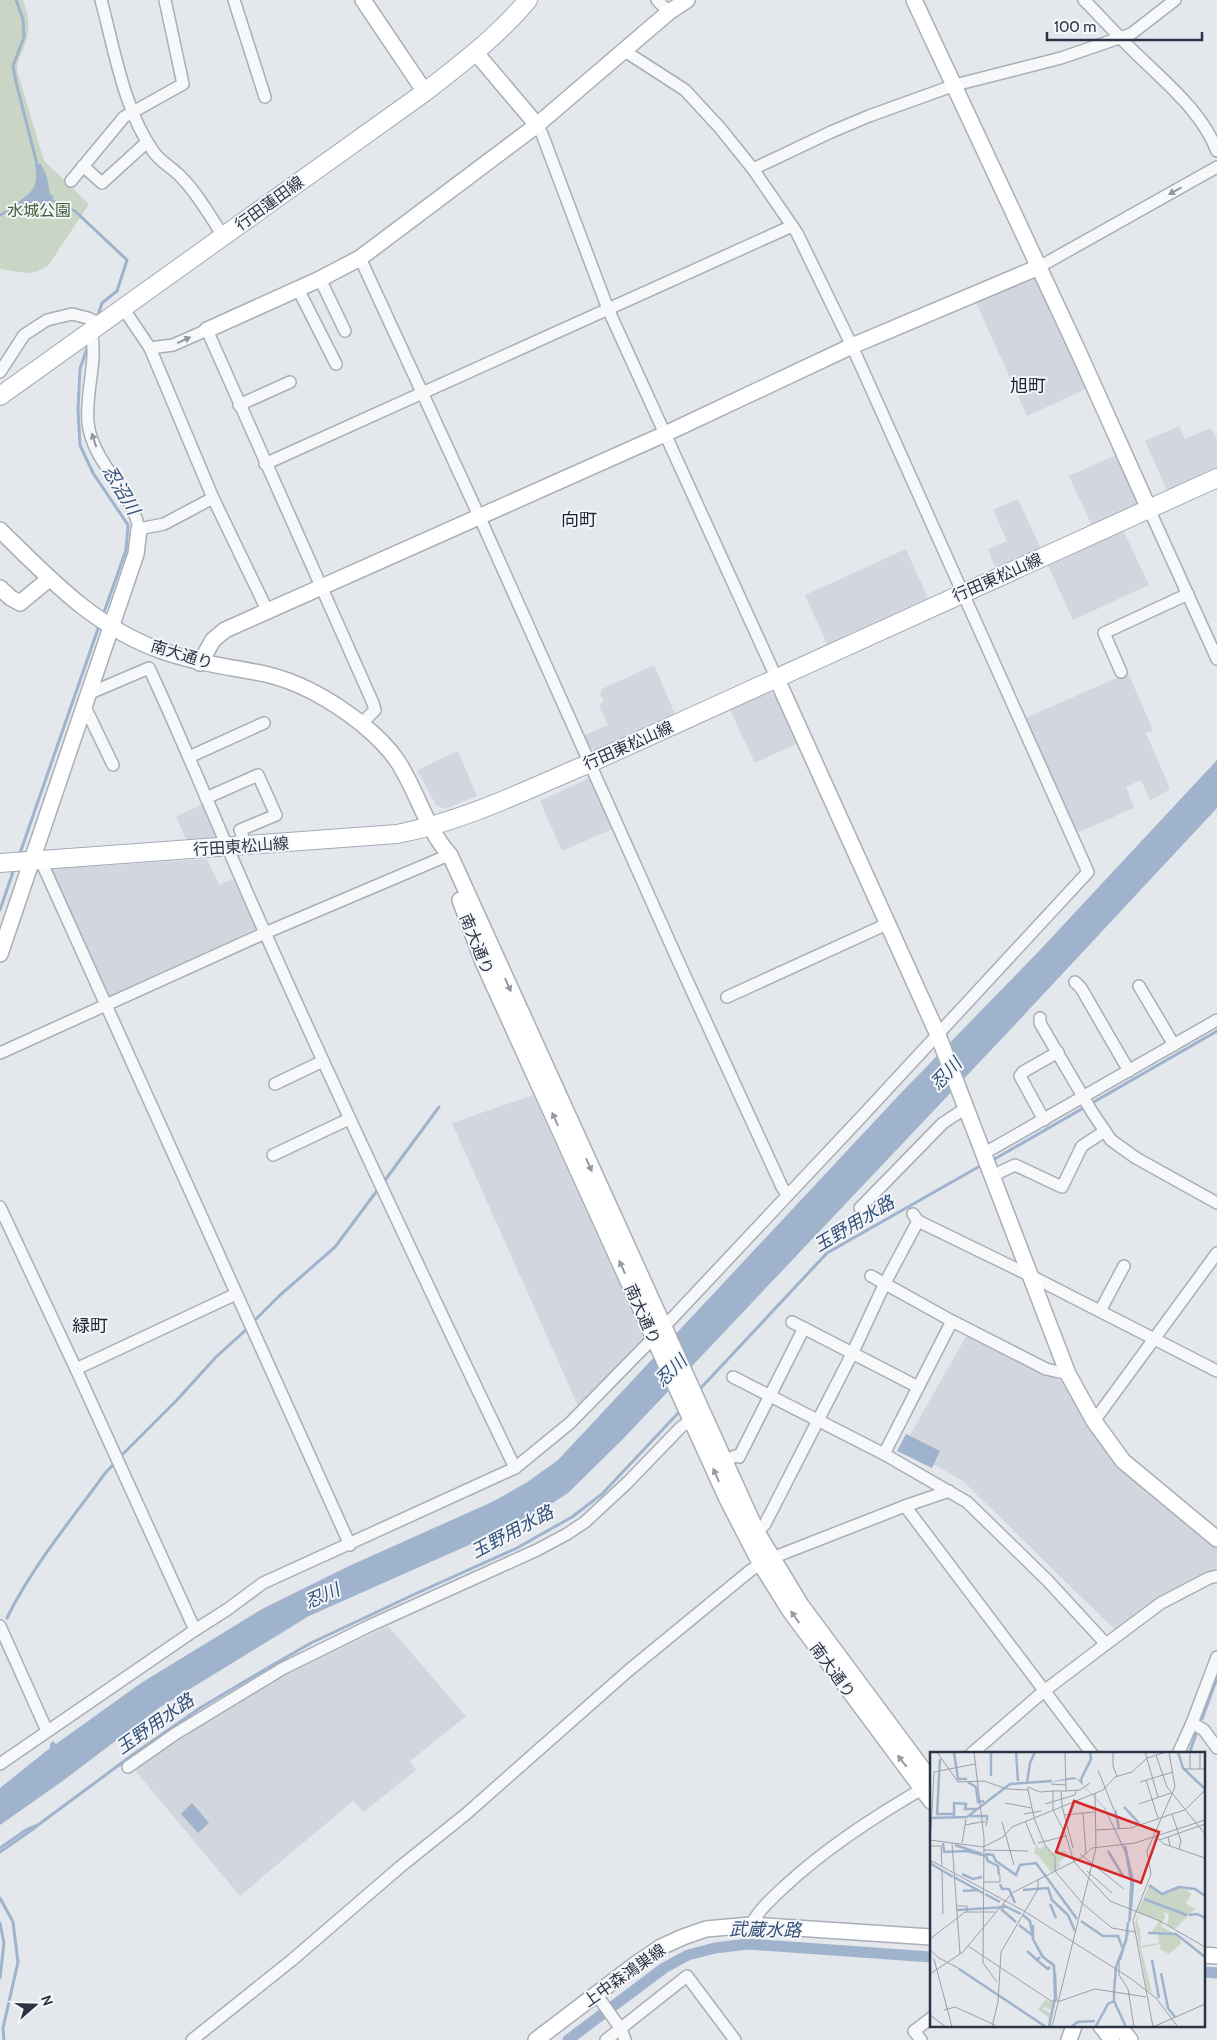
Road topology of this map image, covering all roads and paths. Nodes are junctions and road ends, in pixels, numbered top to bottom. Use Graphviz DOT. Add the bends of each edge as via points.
graph roads {
  1 [pos="101,0"];
  2 [pos="165,0"];
  3 [pos="234,0"];
  4 [pos="363,0"];
  5 [pos="528,0"];
  6 [pos="657,0"];
  7 [pos="687,0"];
  8 [pos="914,0"];
  9 [pos="1084,0"];
  10 [pos="1175,0"];
  11 [pos="669,12"];
  12 [pos="1120,37"];
  13 [pos="623,50"];
  14 [pos="476,53"];
  15 [pos="955,85"];
  16 [pos="425,92"];
  17 [pos="265,97"];
  18 [pos="131,113"];
  19 [pos="537,125"];
  20 [pos="146,142"];
  21 [pos="1217,151"];
  22 [pos="83,166"];
  23 [pos="1217,167"];
  24 [pos="753,169"];
  25 [pos="71,181"];
  26 [pos="792,226"];
  27 [pos="223,236"];
  28 [pos="360,258"];
  29 [pos="1039,267"];
  30 [pos="320,280"];
  31 [pos="298,289"];
  32 [pos="123,308"];
  33 [pos="608,309"];
  34 [pos="95,328"];
  35 [pos="207,330"];
  36 [pos="345,331"];
  37 [pos="852,346"];
  38 [pos="150,348"];
  39 [pos="336,364"];
  40 [pos="0,372"];
  41 [pos="290,382"];
  42 [pos="422,393"];
  43 [pos="0,396"];
  44 [pos="240,405"];
  45 [pos="665,434"];
  46 [pos="265,464"];
  47 [pos="1217,478"];
  48 [pos="213,498"];
  49 [pos="1149,509"];
  50 [pos="480,518"];
  51 [pos="139,529"];
  52 [pos="0,530"];
  53 [pos="49,578"];
  54 [pos="0,588"];
  55 [pos="321,588"];
  56 [pos="963,592"];
  57 [pos="1188,594"];
  58 [pos="268,612"];
  59 [pos="111,626"];
  60 [pos="1217,659"];
  61 [pos="200,663"];
  62 [pos="1121,672"];
  63 [pos="776,678"];
  64 [pos="86,699"];
  65 [pos="264,723"];
  66 [pos="361,724"];
  67 [pos="189,757"];
  68 [pos="590,762"];
  69 [pos="113,765"];
  70 [pos="206,798"];
  71 [pos="432,827"];
  72 [pos="246,846"];
  73 [pos="226,847"];
  74 [pos="443,852"];
  75 [pos="36,861"];
  76 [pos="0,863"];
  77 [pos="887,924"];
  78 [pos="265,934"];
  79 [pos="0,954"];
  80 [pos="1075,982"];
  81 [pos="1139,986"];
  82 [pos="727,997"];
  83 [pos="105,1007"];
  84 [pos="1040,1018"];
  85 [pos="1217,1020"];
  86 [pos="939,1038"];
  87 [pos="1174,1045"];
  88 [pos="1058,1052"];
  89 [pos="0,1053"];
  90 [pos="322,1060"];
  91 [pos="1130,1071"];
  92 [pos="275,1084"];
  93 [pos="963,1102"];
  94 [pos="1087,1102"];
  95 [pos="349,1119"];
  96 [pos="1044,1120"];
  97 [pos="1105,1131"];
  98 [pos="983,1154"];
  99 [pos="273,1156"];
  100 [pos="992,1176"];
  101 [pos="787,1194"];
  102 [pos="1217,1203"];
  103 [pos="0,1207"];
  104 [pos="860,1208"];
  105 [pos="1217,1253"];
  106 [pos="1124,1266"];
  107 [pos="871,1276"];
  108 [pos="1031,1276"];
  109 [pos="885,1283"];
  110 [pos="236,1294"];
  111 [pos="1100,1311"];
  112 [pos="952,1320"];
  113 [pos="792,1322"];
  114 [pos="804,1328"];
  115 [pos="660,1335"];
  116 [pos="1155,1339"];
  117 [pos="852,1352"];
  118 [pos="76,1369"];
  119 [pos="1217,1371"];
  120 [pos="1068,1374"];
  121 [pos="732,1377"];
  122 [pos="918,1387"];
  123 [pos="771,1396"];
  124 [pos="690,1402"];
  125 [pos="817,1420"];
  126 [pos="1094,1422"];
  127 [pos="884,1454"];
  128 [pos="724,1462"];
  129 [pos="515,1468"];
  130 [pos="949,1491"];
  131 [pos="905,1506"];
  132 [pos="756,1532"];
  133 [pos="1217,1539"];
  134 [pos="350,1545"];
  135 [pos="766,1561"];
  136 [pos="1217,1576"];
  137 [pos="0,1626"];
  138 [pos="195,1630"];
  139 [pos="1106,1644"];
  140 [pos="1217,1657"];
  141 [pos="1044,1691"];
  142 [pos="1192,1723"];
  143 [pos="48,1731"];
  144 [pos="1217,1748"];
  145 [pos="973,1752"];
  146 [pos="1090,1752"];
  147 [pos="1179,1752"];
  148 [pos="0,1764"];
  149 [pos="128,1767"];
  150 [pos="929,1789"];
  151 [pos="751,1925"];
  152 [pos="930,1937"];
  153 [pos="1204,1955"];
  154 [pos="1217,1956"];
  155 [pos="599,1998"];
  156 [pos="930,2019"];
  157 [pos="1103,2028"];
  158 [pos="1121,2028"];
  159 [pos="620,2029"];
  160 [pos="192,2040"];
  161 [pos="536,2040"];
  162 [pos="606,2040"];
  163 [pos="735,2040"];
  164 [pos="921,2040"];
  165 [pos="1112,2040"];
  166 [pos="1130,2040"];
  1 -- 18 [label="street"];
  2 -- 18 [label="street" via="183,84"];
  3 -- 17 [label="street"];
  4 -- 16 [label="street"];
  5 -- 14 [label="main road, 行田蓮田線"];
  6 -- 11 [label="street"];
  7 -- 11 [label="street"];
  8 -- 15 [label="street"];
  9 -- 12 [label="street"];
  10 -- 12 [label="street" via="1131,34"];
  11 -- 13 [label="street"];
  12 -- 15 [label="street" via="1061,58"];
  12 -- 21 [label="street" via="1184,100 1210,135"];
  13 -- 19 [label="street"];
  13 -- 24 [label="street" via="685,90"];
  14 -- 16 [label="main road, 行田蓮田線"];
  14 -- 19 [label="street"];
  15 -- 24 [label="street" via="839,129"];
  15 -- 29 [label="street"];
  16 -- 27 [label="main road, 行田蓮田線"];
  18 -- 20 [label="street"];
  18 -- 22 [label="street" via="124,117"];
  19 -- 28 [label="street"];
  19 -- 33 [label="street"];
  20 -- 22 [label="street" via="102,183"];
  20 -- 27 [label="street" via="157,158 190,186"];
  22 -- 25 [label="street"];
  23 -- 29 [label="street, one-way"];
  24 -- 26 [label="street"];
  26 -- 33 [label="street"];
  26 -- 37 [label="street"];
  27 -- 32 [label="main road, 行田蓮田線"];
  28 -- 30 [label="street"];
  28 -- 42 [label="street"];
  29 -- 37 [label="street"];
  29 -- 49 [label="street"];
  30 -- 31 [label="street"];
  30 -- 36 [label="street"];
  31 -- 35 [label="street"];
  31 -- 39 [label="street"];
  32 -- 34 [label="main road, 行田蓮田線"];
  32 -- 38 [label="street"];
  33 -- 42 [label="street"];
  33 -- 45 [label="street"];
  34 -- 40 [label="street" via="88,318 72,314 47,320 24,335"];
  34 -- 43 [label="main road, 行田蓮田線"];
  51 -- 34 [label="street, one-way" via="133,507 102,461 88,423"];
  38 -- 35 [label="street, one-way" via="173,345"];
  35 -- 44 [label="street"];
  37 -- 45 [label="street"];
  37 -- 56 [label="street"];
  38 -- 48 [label="street"];
  41 -- 44 [label="street"];
  42 -- 46 [label="street"];
  42 -- 50 [label="street"];
  44 -- 46 [label="street"];
  45 -- 50 [label="street"];
  45 -- 63 [label="street"];
  46 -- 55 [label="street"];
  47 -- 49 [label="main road, 行田東松山線"];
  48 -- 51 [label="street" via="164,524"];
  48 -- 58 [label="street"];
  49 -- 56 [label="main road, 行田東松山線"];
  49 -- 57 [label="street"];
  50 -- 55 [label="street"];
  50 -- 68 [label="street"];
  51 -- 59 [label="street" via="136,554"];
  52 -- 53 [label="street, 南大通り"];
  53 -- 54 [label="street" via="20,603"];
  53 -- 59 [label="street, 南大通り" via="86,610"];
  55 -- 58 [label="street"];
  55 -- 66 [label="street" via="373,702 375,710"];
  56 -- 63 [label="main road, 行田東松山線"];
  56 -- 86 [label="street" via="1088,872"];
  57 -- 60 [label="street"];
  57 -- 62 [label="street" via="1104,633"];
  58 -- 61 [label="street" via="218,634"];
  59 -- 61 [label="street, 南大通り" via="161,650"];
  59 -- 64 [label="street"];
  61 -- 66 [label="street, 南大通り" via="267,674 300,685"];
  63 -- 68 [label="main road, 行田東松山線"];
  63 -- 77 [label="street"];
  64 -- 67 [label="street" via="150,668"];
  64 -- 69 [label="street"];
  64 -- 75 [label="street"];
  65 -- 67 [label="street"];
  66 -- 71 [label="street, 南大通り" via="396,759"];
  67 -- 70 [label="street"];
  68 -- 71 [label="main road, 行田東松山線"];
  68 -- 101 [label="street"];
  70 -- 72 [label="street" via="258,775 276,815 240,830"];
  70 -- 73 [label="street"];
  71 -- 72 [label="main road, 行田東松山線" via="397,834"];
  71 -- 74 [label="street, 南大通り"];
  72 -- 73 [label="main road, 行田東松山線"];
  73 -- 75 [label="main road, 行田東松山線"];
  73 -- 78 [label="street"];
  74 -- 78 [label="street"];
  74 -- 115 [label="street, 南大通り" via="450,855"];
  75 -- 76 [label="main road, 行田東松山線"];
  75 -- 79 [label="street"];
  75 -- 83 [label="street"];
  77 -- 82 [label="street"];
  77 -- 86 [label="street"];
  78 -- 83 [label="street"];
  78 -- 90 [label="street"];
  80 -- 91 [label="street"];
  81 -- 87 [label="street"];
  83 -- 89 [label="street"];
  83 -- 110 [label="street"];
  84 -- 88 [label="street"];
  85 -- 87 [label="street"];
  86 -- 93 [label="street"];
  86 -- 101 [label="street"];
  87 -- 91 [label="street"];
  88 -- 94 [label="street"];
  88 -- 96 [label="street" via="1020,1076"];
  90 -- 92 [label="street"];
  90 -- 95 [label="street"];
  91 -- 94 [label="street"];
  93 -- 98 [label="street"];
  93 -- 104 [label="street"];
  94 -- 96 [label="street"];
  94 -- 97 [label="street"];
  95 -- 99 [label="street"];
  95 -- 129 [label="street"];
  96 -- 98 [label="street"];
  97 -- 100 [label="street" via="1082,1146 1062,1187 1015,1165"];
  97 -- 102 [label="street" via="1111,1140 1136,1158"];
  98 -- 100 [label="street"];
  100 -- 108 [label="street"];
  101 -- 115 [label="street"];
  103 -- 118 [label="street"];
  105 -- 116 [label="street"];
  106 -- 111 [label="street"];
  107 -- 109 [label="street"];
  108 -- 109 [label="street" via="916,1218"];
  108 -- 111 [label="street"];
  108 -- 120 [label="street"];
  109 -- 112 [label="street"];
  109 -- 117 [label="street"];
  110 -- 118 [label="street"];
  110 -- 134 [label="street"];
  111 -- 116 [label="street"];
  112 -- 120 [label="street" via="1046,1368"];
  112 -- 122 [label="street"];
  113 -- 114 [label="street"];
  114 -- 117 [label="street"];
  114 -- 123 [label="street"];
  115 -- 124 [label="street, 南大通り"];
  115 -- 129 [label="street" via="570,1423"];
  116 -- 119 [label="street"];
  116 -- 126 [label="street"];
  117 -- 122 [label="street"];
  117 -- 125 [label="street"];
  118 -- 138 [label="street"];
  120 -- 126 [label="street"];
  121 -- 123 [label="street"];
  122 -- 127 [label="street"];
  123 -- 125 [label="street"];
  123 -- 128 [label="street" via="739,1457"];
  124 -- 128 [label="street, 南大通り"];
  135 -- 124 [label="street, 南大通り, one-way" via="727,1499"];
  124 -- 149 [label="street" via="681,1427 585,1522 567,1534 282,1669 175,1734"];
  125 -- 127 [label="street"];
  125 -- 132 [label="street" via="765,1524"];
  126 -- 133 [label="street" via="1124,1462"];
  127 -- 130 [label="street"];
  128 -- 132 [label="street, 南大通り"];
  129 -- 134 [label="street"];
  130 -- 131 [label="street"];
  130 -- 139 [label="street" via="967,1502 1048,1581"];
  131 -- 135 [label="street"];
  131 -- 141 [label="street"];
  132 -- 135 [label="street, 南大通り"];
  134 -- 138 [label="street" via="263,1583"];
  135 -- 150 [label="street, 南大通り" via="790,1611 833,1672"];
  135 -- 160 [label="street" via="628,1671 466,1814"];
  136 -- 139 [label="street" via="1161,1603"];
  137 -- 143 [label="street"];
  138 -- 143 [label="street"];
  139 -- 141 [label="street"];
  140 -- 142 [label="street"];
  141 -- 145 [label="street"];
  141 -- 146 [label="street"];
  142 -- 144 [label="street" via="1204,1730"];
  142 -- 147 [label="street"];
  143 -- 148 [label="street"];
  150 -- 151 [label="street" via="839,1841 771,1899"];
  151 -- 152 [label="street, 上中森鴻巣線"];
  151 -- 155 [label="street, 上中森鴻巣線" via="714,1928 675,1940 644,1958"];
  153 -- 154 [label="street"];
  155 -- 159 [label="street"];
  155 -- 161 [label="street, 上中森鴻巣線"];
  156 -- 164 [label="street" via="914,2031"];
  157 -- 165 [label="street"];
  158 -- 166 [label="street"];
  159 -- 162 [label="street"];
  159 -- 163 [label="street" via="687,1976"];
}
